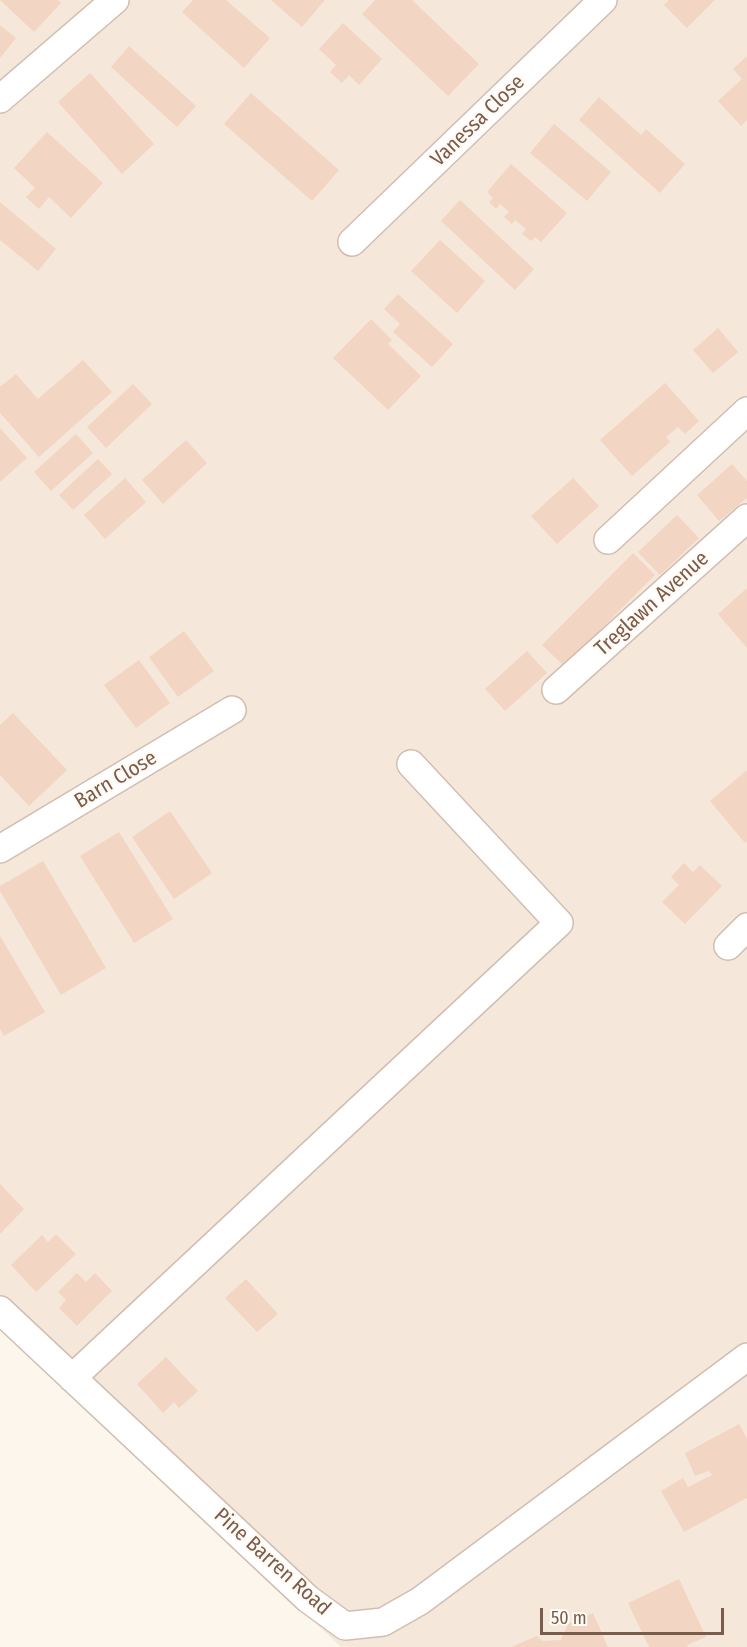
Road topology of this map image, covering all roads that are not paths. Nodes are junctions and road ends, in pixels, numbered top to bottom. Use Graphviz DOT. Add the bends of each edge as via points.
graph roads {
  1 [pos="114,0"];
  2 [pos="603,0"];
  3 [pos="0,99"];
  4 [pos="352,242"];
  5 [pos="747,411"];
  6 [pos="747,518"];
  7 [pos="608,540"];
  8 [pos="556,690"];
  9 [pos="232,710"];
  10 [pos="411,764"];
  11 [pos="0,849"];
  12 [pos="747,927"];
  13 [pos="728,946"];
  14 [pos="0,1310"];
  15 [pos="747,1356"];
  16 [pos="72,1378"];
  1 -- 3 [label="street"];
  2 -- 4 [label="street, Vanessa Close"];
  5 -- 7 [label="street"];
  6 -- 8 [label="street, Treglawn Avenue"];
  9 -- 11 [label="street, Barn Close"];
  10 -- 16 [label="street" via="559,922"];
  12 -- 13 [label="street"];
  14 -- 16 [label="street, Pine Barren Road"];
  15 -- 16 [label="street, Pine Barren Road" via="420,1601 384,1622 345,1626 308,1599"];
}
